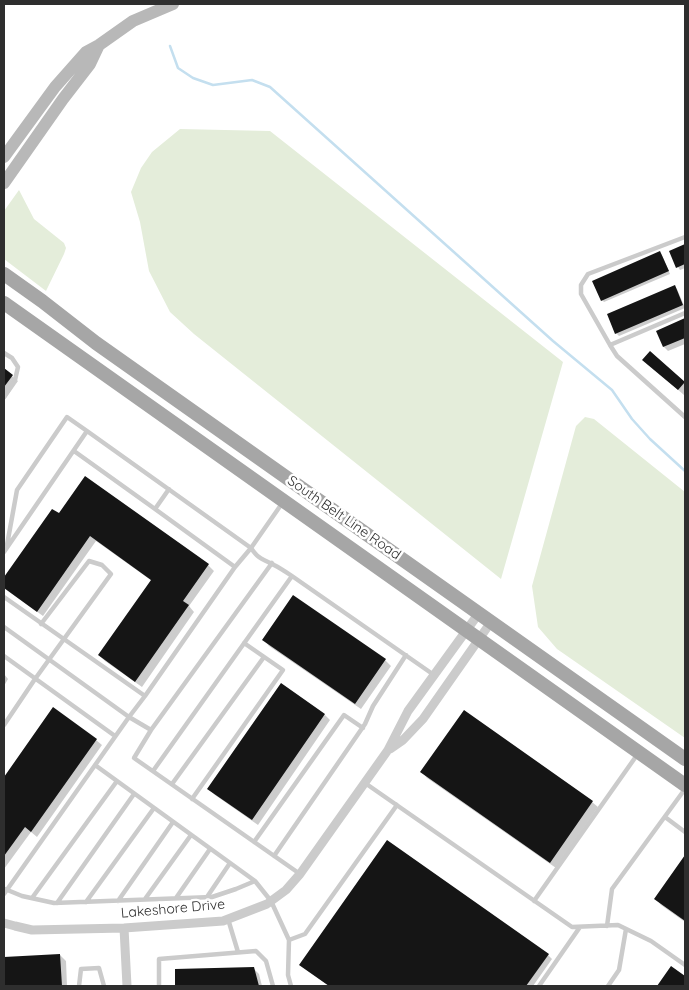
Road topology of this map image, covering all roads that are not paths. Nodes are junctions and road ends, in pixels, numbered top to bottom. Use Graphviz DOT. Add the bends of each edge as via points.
graph roads {
  1 [pos="173,4"];
  2 [pos="99,45"];
  3 [pos="37,112"];
  4 [pos="48,120"];
  5 [pos="4,157"];
  6 [pos="4,183"];
  7 [pos="685,237"];
  8 [pos="4,274"];
  9 [pos="4,303"];
  10 [pos="685,314"];
  11 [pos="610,345"];
  12 [pos="4,353"];
  13 [pos="4,397"];
  14 [pos="685,417"];
  15 [pos="87,432"];
  16 [pos="74,451"];
  17 [pos="296,484"];
  18 [pos="169,489"];
  19 [pos="284,501"];
  20 [pos="155,509"];
  21 [pos="251,548"];
  22 [pos="5,549"];
  23 [pos="272,563"];
  24 [pos="235,567"];
  25 [pos="292,576"];
  26 [pos="4,597"];
  27 [pos="479,613"];
  28 [pos="491,622"];
  29 [pos="42,624"];
  30 [pos="4,627"];
  31 [pos="466,631"];
  32 [pos="64,639"];
  33 [pos="478,640"];
  34 [pos="244,643"];
  35 [pos="406,655"];
  36 [pos="4,656"];
  37 [pos="264,657"];
  38 [pos="50,660"];
  39 [pos="434,675"];
  40 [pos="35,679"];
  41 [pos="145,696"];
  42 [pos="129,717"];
  43 [pos="4,724"];
  44 [pos="363,728"];
  45 [pos="151,730"];
  46 [pos="115,736"];
  47 [pos="388,750"];
  48 [pos="639,752"];
  49 [pos="685,759"];
  50 [pos="95,765"];
  51 [pos="153,771"];
  52 [pos="117,781"];
  53 [pos="365,783"];
  54 [pos="172,784"];
  55 [pos="685,787"];
  56 [pos="134,794"];
  57 [pos="192,798"];
  58 [pos="397,806"];
  59 [pos="154,808"];
  60 [pos="664,817"];
  61 [pos="173,822"];
  62 [pos="685,832"];
  63 [pos="191,835"];
  64 [pos="254,842"];
  65 [pos="210,849"];
  66 [pos="274,856"];
  67 [pos="230,863"];
  68 [pos="300,874"];
  69 [pos="255,881"];
  70 [pos="5,891"];
  71 [pos="206,897"];
  72 [pos="32,898"];
  73 [pos="176,898"];
  74 [pos="145,899"];
  75 [pos="118,900"];
  76 [pos="271,901"];
  77 [pos="534,901"];
  78 [pos="86,902"];
  79 [pos="57,903"];
  80 [pos="228,919"];
  81 [pos="4,923"];
  82 [pos="607,926"];
  83 [pos="580,927"];
  84 [pos="124,928"];
  85 [pos="626,929"];
  86 [pos="289,940"];
  87 [pos="238,952"];
  88 [pos="685,965"];
  89 [pos="79,986"];
  90 [pos="104,986"];
  91 [pos="127,986"];
  92 [pos="159,986"];
  93 [pos="273,986"];
  94 [pos="291,986"];
  95 [pos="538,986"];
  96 [pos="608,986"];
  1 -- 2 [label="street" via="133,21"];
  2 -- 3 [label="street" via="86,52"];
  2 -- 4 [label="street" via="90,64"];
  3 -- 4 [label="street"];
  3 -- 5 [label="street"];
  4 -- 6 [label="street"];
  7 -- 11 [label="lane" via="588,274 581,285 581,294"];
  8 -- 17 [label="main road, South Belt Line Road" via="104,349"];
  9 -- 19 [label="main road, South Belt Line Road"];
  10 -- 11 [label="lane"];
  11 -- 14 [label="lane" via="617,356"];
  12 -- 13 [label="lane" via="18,367 15,380"];
  15 -- 16 [label="lane"];
  15 -- 18 [label="lane"];
  15 -- 22 [label="lane" via="67,417 17,490"];
  16 -- 20 [label="lane"];
  16 -- 22 [label="lane"];
  17 -- 19 [label="main road"];
  17 -- 27 [label="main road, South Belt Line Road"];
  18 -- 20 [label="lane"];
  18 -- 21 [label="lane"];
  19 -- 21 [label="lane"];
  19 -- 31 [label="main road, South Belt Line Road"];
  20 -- 24 [label="lane"];
  21 -- 23 [label="lane" via="263,561"];
  21 -- 24 [label="lane"];
  23 -- 25 [label="lane"];
  23 -- 45 [label="lane"];
  24 -- 41 [label="lane"];
  25 -- 34 [label="lane"];
  25 -- 35 [label="lane"];
  26 -- 29 [label="lane"];
  27 -- 28 [label="main road, South Belt Line Road"];
  27 -- 31 [label="street, Lakeshore Drive"];
  28 -- 33 [label="street, Lakeshore Drive"];
  28 -- 49 [label="main road, South Belt Line Road"];
  29 -- 32 [label="lane"];
  29 -- 32 [label="lane" via="89,561 102,565 111,574"];
  30 -- 38 [label="lane"];
  31 -- 33 [label="main road, South Belt Line Road"];
  31 -- 39 [label="street, Lakeshore Drive"];
  32 -- 38 [label="lane"];
  32 -- 41 [label="lane"];
  33 -- 47 [label="street, Lakeshore Drive" via="423,719"];
  33 -- 48 [label="main road, South Belt Line Road"];
  34 -- 37 [label="lane"];
  34 -- 51 [label="lane"];
  35 -- 39 [label="lane"];
  35 -- 44 [label="lane"];
  36 -- 40 [label="lane"];
  37 -- 54 [label="lane"];
  37 -- 57 [label="lane" via="283,670"];
  38 -- 40 [label="lane"];
  38 -- 42 [label="lane"];
  39 -- 47 [label="street, Lakeshore Drive" via="408,711"];
  40 -- 43 [label="lane"];
  40 -- 46 [label="lane"];
  41 -- 42 [label="lane"];
  42 -- 45 [label="lane"];
  42 -- 46 [label="lane"];
  44 -- 64 [label="lane" via="344,715"];
  44 -- 66 [label="lane"];
  45 -- 51 [label="lane" via="134,758"];
  46 -- 50 [label="lane"];
  47 -- 53 [label="street, Lakeshore Drive"];
  48 -- 55 [label="main road, South Belt Line Road"];
  48 -- 77 [label="lane"];
  50 -- 52 [label="lane"];
  50 -- 70 [label="lane"];
  51 -- 54 [label="lane"];
  52 -- 56 [label="lane"];
  52 -- 72 [label="lane"];
  53 -- 58 [label="lane"];
  53 -- 68 [label="street, Lakeshore Drive"];
  54 -- 57 [label="lane"];
  55 -- 60 [label="lane"];
  56 -- 59 [label="lane"];
  56 -- 79 [label="lane"];
  57 -- 64 [label="lane"];
  58 -- 77 [label="lane"];
  58 -- 86 [label="lane" via="305,934"];
  59 -- 61 [label="lane"];
  59 -- 78 [label="lane"];
  60 -- 62 [label="lane"];
  60 -- 82 [label="lane" via="612,890"];
  61 -- 63 [label="lane"];
  61 -- 75 [label="lane"];
  63 -- 65 [label="lane"];
  63 -- 74 [label="lane"];
  64 -- 66 [label="lane"];
  65 -- 67 [label="lane"];
  65 -- 73 [label="lane"];
  66 -- 68 [label="lane"];
  67 -- 69 [label="lane"];
  67 -- 71 [label="lane"];
  68 -- 76 [label="street, Lakeshore Drive"];
  69 -- 71 [label="lane"];
  69 -- 76 [label="lane"];
  70 -- 72 [label="lane"];
  71 -- 73 [label="lane"];
  72 -- 79 [label="lane"];
  73 -- 74 [label="lane"];
  74 -- 75 [label="lane"];
  75 -- 78 [label="lane"];
  76 -- 80 [label="street, Lakeshore Drive"];
  76 -- 86 [label="lane"];
  77 -- 83 [label="lane" via="572,927"];
  78 -- 79 [label="lane"];
  80 -- 84 [label="street, Lakeshore Drive"];
  80 -- 87 [label="lane"];
  81 -- 84 [label="street, Lakeshore Drive" via="32,930"];
  82 -- 83 [label="lane"];
  82 -- 85 [label="lane" via="618,925"];
  83 -- 95 [label="lane"];
  84 -- 91 [label="street"];
  85 -- 88 [label="lane" via="651,941"];
  85 -- 96 [label="lane" via="619,970"];
  86 -- 94 [label="lane" via="288,975"];
  87 -- 92 [label="lane" via="159,959"];
  87 -- 93 [label="lane" via="256,951 266,961"];
  89 -- 90 [label="lane" via="81,969 98,968"];
}
